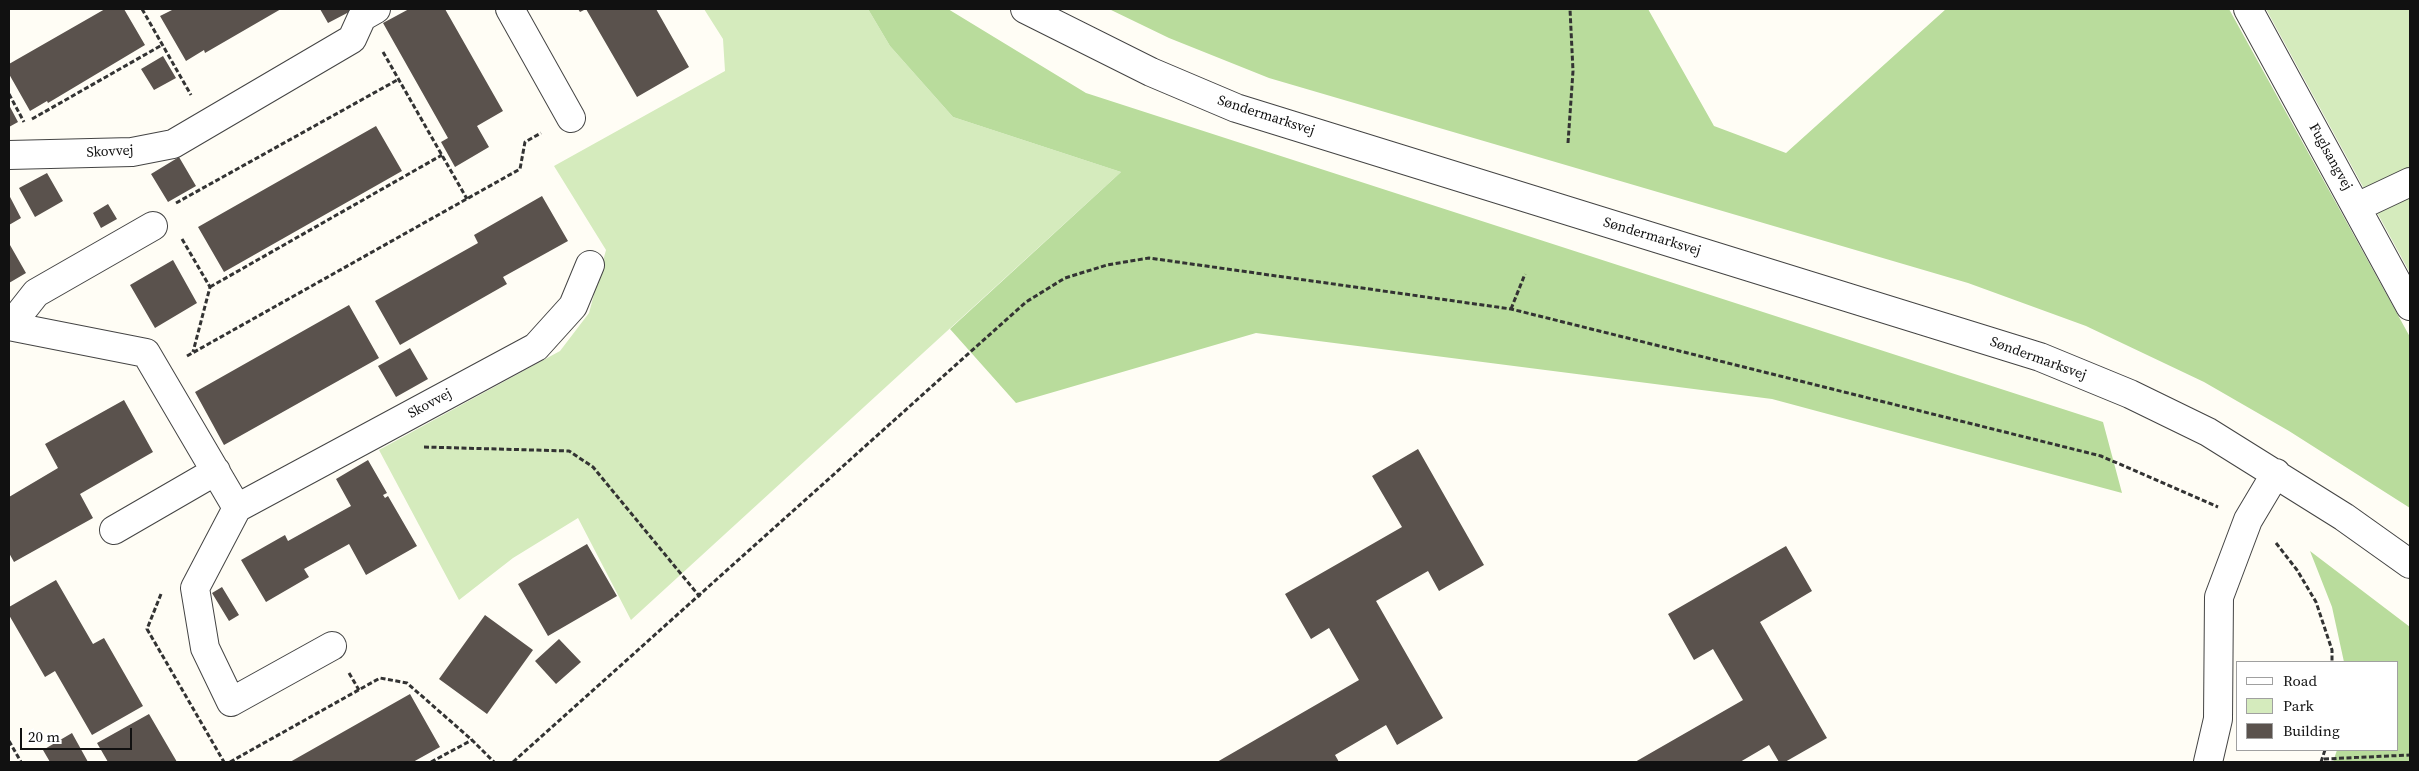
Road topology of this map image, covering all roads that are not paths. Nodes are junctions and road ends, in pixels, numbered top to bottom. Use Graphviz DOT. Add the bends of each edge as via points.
graph roads {
  1 [pos="510,9"];
  2 [pos="1025,9"];
  3 [pos="2248,9"];
  4 [pos="369,13"];
  5 [pos="571,118"];
  6 [pos="9,156"];
  7 [pos="2410,182"];
  8 [pos="2357,207"];
  9 [pos="153,226"];
  10 [pos="590,265"];
  11 [pos="2410,306"];
  12 [pos="9,326"];
  13 [pos="216,471"];
  14 [pos="2276,473"];
  15 [pos="237,508"];
  16 [pos="114,530"];
  17 [pos="2410,564"];
  18 [pos="332,646"];
  19 [pos="2208,762"];
  1 -- 5 [label="street"];
  2 -- 14 [label="street, Søndermarksvej" via="1151,72 1236,108 2040,357 2130,394 2208,432"];
  3 -- 8 [label="street, Fuglsangvej"];
  4 -- 6 [label="street, Skovvej" via="352,39 172,144 132,152"];
  7 -- 8 [label="street"];
  8 -- 11 [label="street, Fuglsangvej"];
  9 -- 12 [label="street" via="36,293"];
  10 -- 15 [label="street, Skovvej" via="573,306 536,347"];
  12 -- 13 [label="street" via="146,352"];
  13 -- 15 [label="street"];
  13 -- 16 [label="street"];
  14 -- 17 [label="street, Søndermarksvej"];
  14 -- 19 [label="street" via="2248,520 2219,597 2218,719"];
  15 -- 18 [label="street" via="195,588 205,648 231,702"];
}
